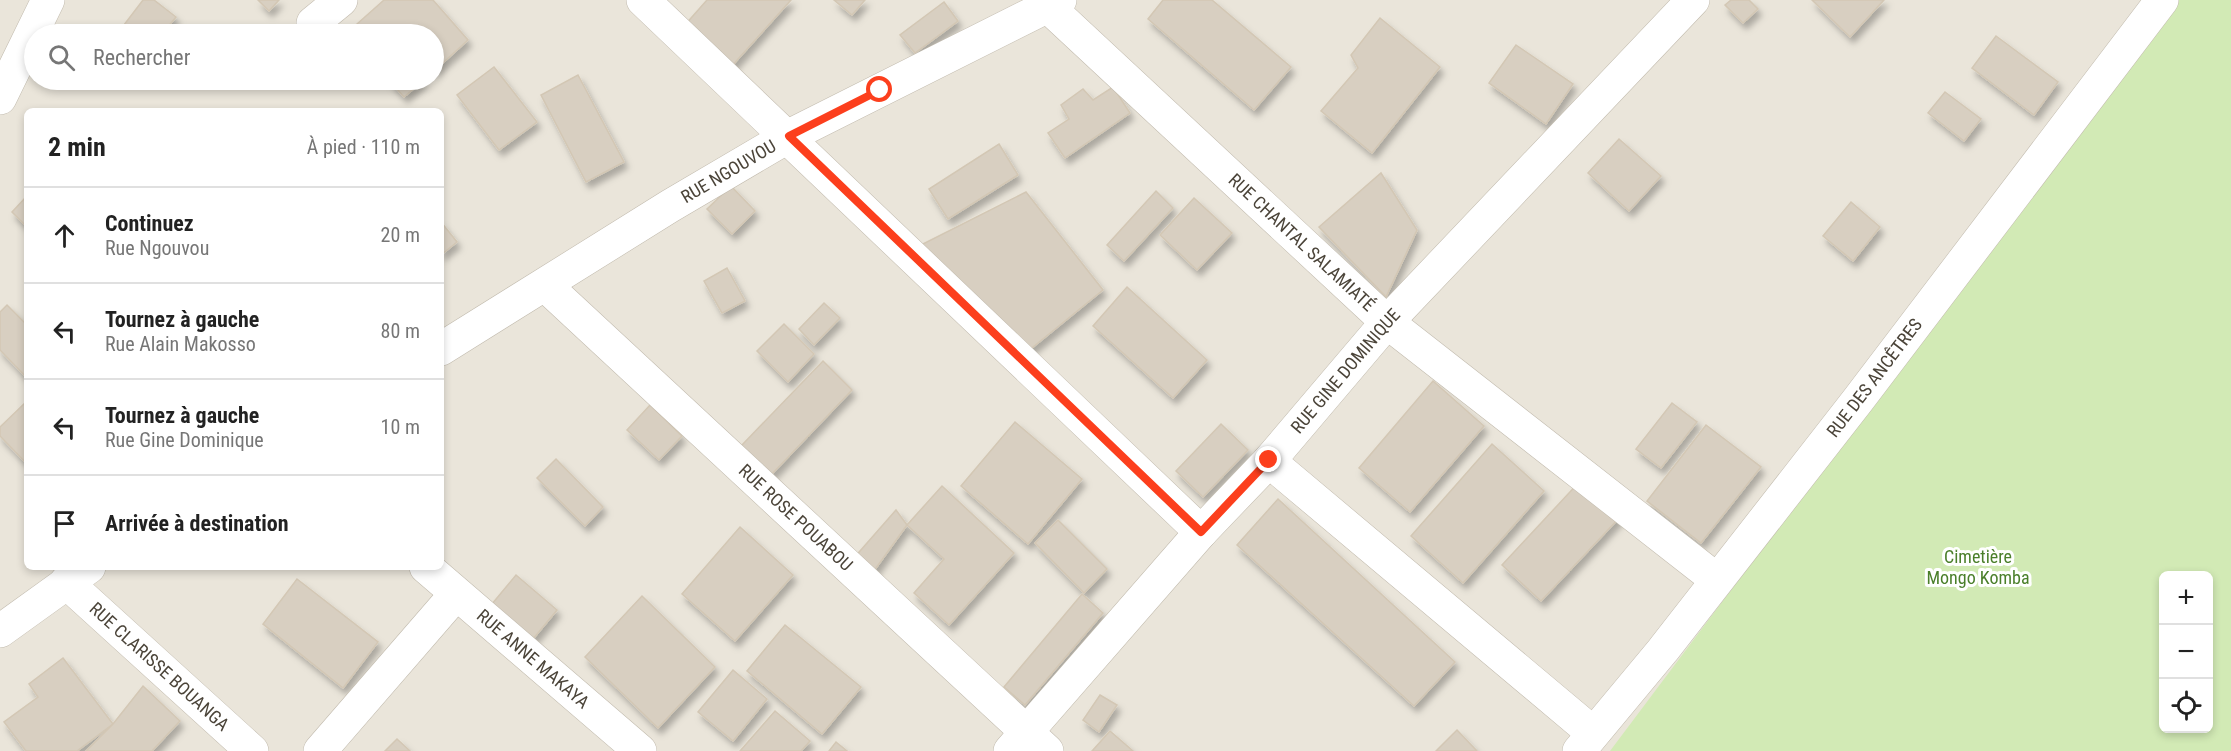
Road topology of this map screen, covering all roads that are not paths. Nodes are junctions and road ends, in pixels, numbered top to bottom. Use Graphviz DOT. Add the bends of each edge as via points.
graph roads {
  1 [pos="48,0"];
  2 [pos="341,0"];
  3 [pos="643,0"];
  4 [pos="1693,0"];
  5 [pos="2162,0"];
  6 [pos="1050,2"];
  7 [pos="313,23"];
  8 [pos="36,24"];
  9 [pos="24,49"];
  10 [pos="0,98"];
  11 [pos="789,136"];
  12 [pos="545,285"];
  13 [pos="1387,322"];
  14 [pos="444,347"];
  15 [pos="1269,460"];
  16 [pos="1201,532"];
  17 [pos="429,570"];
  18 [pos="78,574"];
  19 [pos="1717,580"];
  20 [pos="456,594"];
  21 [pos="0,631"];
  22 [pos="1586,742"];
  23 [pos="1027,745"];
  24 [pos="252,751"];
  25 [pos="320,751"];
  26 [pos="640,751"];
  1 -- 8 [label="street"];
  2 -- 7 [label="street"];
  3 -- 11 [label="street"];
  4 -- 13 [label="street, RUE GINE DOMINIQUE"];
  5 -- 19 [label="street, RUE DES ANCÊTRES"];
  6 -- 11 [label="street, RUE NGOUVOU"];
  6 -- 13 [label="street, RUE CHANTAL SALAMIATÉ"];
  9 -- 10 [label="street"];
  11 -- 12 [label="street, RUE NGOUVOU"];
  11 -- 16 [label="street"];
  12 -- 14 [label="street, RUE NGOUVOU"];
  12 -- 23 [label="street, RUE ROSE POUABOU"];
  13 -- 15 [label="street, RUE GINE DOMINIQUE"];
  13 -- 19 [label="street, RUE CHANTAL SALAMIATÉ"];
  15 -- 16 [label="street, RUE GINE DOMINIQUE"];
  15 -- 22 [label="street"];
  16 -- 23 [label="street, RUE GINE DOMINIQUE"];
  17 -- 20 [label="street, RUE ANNE MAKAYA"];
  18 -- 21 [label="street"];
  18 -- 24 [label="street, RUE CLARISSE BOUANGA"];
  19 -- 22 [label="street, RUE DES ANCÊTRES"];
  20 -- 25 [label="street"];
  20 -- 26 [label="street, RUE ANNE MAKAYA"];
}
